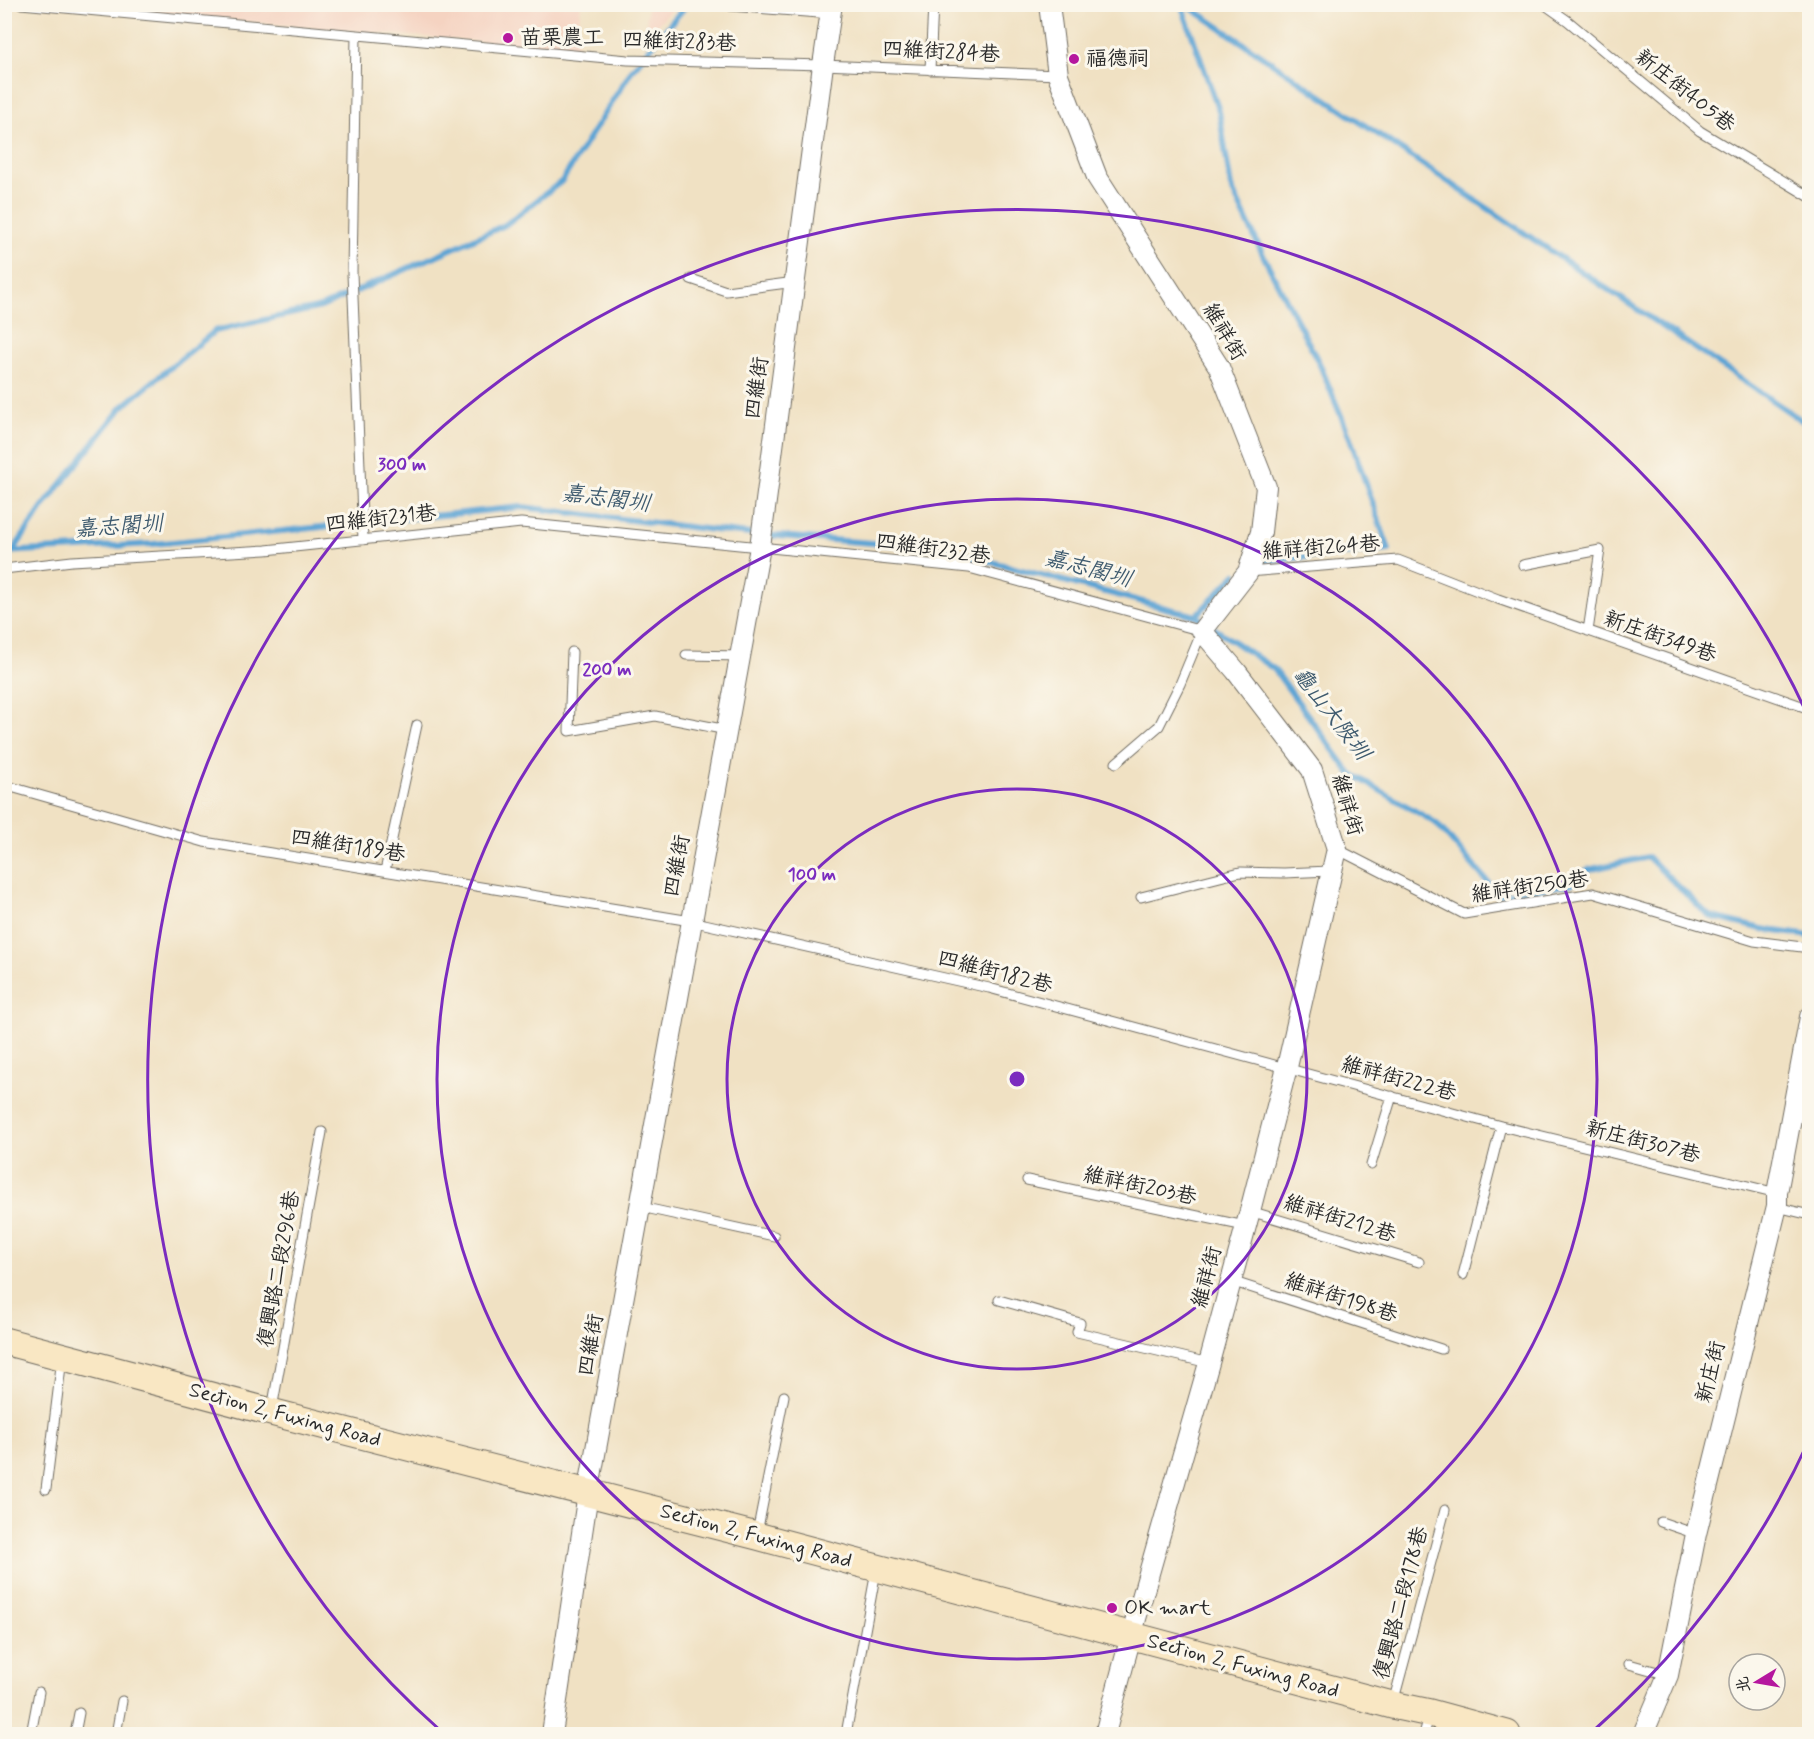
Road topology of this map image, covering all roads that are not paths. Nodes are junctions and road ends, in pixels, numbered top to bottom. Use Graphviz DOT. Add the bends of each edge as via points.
graph roads {
  1 [pos="21,4"];
  2 [pos="933,4"];
  3 [pos="1049,4"];
  4 [pos="1544,4"];
  5 [pos="730,6"];
  6 [pos="832,9"];
  7 [pos="356,35"];
  8 [pos="823,64"];
  9 [pos="930,70"];
  10 [pos="1058,75"];
  11 [pos="1809,197"];
  12 [pos="691,279"];
  13 [pos="795,282"];
  14 [pos="363,540"];
  15 [pos="760,547"];
  16 [pos="1523,565"];
  17 [pos="4,569"];
  18 [pos="1248,572"];
  19 [pos="1498,599"];
  20 [pos="1202,631"];
  21 [pos="1588,631"];
  22 [pos="572,652"];
  23 [pos="686,655"];
  24 [pos="741,656"];
  25 [pos="1809,709"];
  26 [pos="417,725"];
  27 [pos="727,729"];
  28 [pos="1116,763"];
  29 [pos="4,786"];
  30 [pos="1337,849"];
  31 [pos="384,871"];
  32 [pos="1330,871"];
  33 [pos="1141,897"];
  34 [pos="691,921"];
  35 [pos="1809,948"];
  36 [pos="1809,1022"];
  37 [pos="1287,1067"];
  38 [pos="1392,1096"];
  39 [pos="1502,1126"];
  40 [pos="322,1132"];
  41 [pos="1371,1165"];
  42 [pos="1027,1180"];
  43 [pos="1777,1200"];
  44 [pos="641,1207"];
  45 [pos="1809,1215"];
  46 [pos="1248,1219"];
  47 [pos="774,1236"];
  48 [pos="1419,1262"];
  49 [pos="1463,1275"];
  50 [pos="1231,1281"];
  51 [pos="999,1300"];
  52 [pos="4,1341"];
  53 [pos="1441,1349"];
  54 [pos="62,1356"];
  55 [pos="1209,1363"];
  56 [pos="784,1396"];
  57 [pos="271,1412"];
  58 [pos="46,1490"];
  59 [pos="588,1493"];
  60 [pos="1444,1510"];
  61 [pos="1661,1522"];
  62 [pos="1696,1534"];
  63 [pos="757,1536"];
  64 [pos="876,1568"];
  65 [pos="1131,1636"];
  66 [pos="1629,1664"];
  67 [pos="1668,1675"];
  68 [pos="39,1692"];
  69 [pos="122,1701"];
  70 [pos="1392,1705"];
  71 [pos="79,1713"];
  72 [pos="1427,1724"];
  73 [pos="31,1734"];
  74 [pos="75,1734"];
  75 [pos="116,1734"];
  76 [pos="552,1734"];
  77 [pos="846,1734"];
  78 [pos="1105,1734"];
  79 [pos="1506,1734"];
  80 [pos="1643,1734"];
  1 -- 7 [label="lane, 四維街283巷"];
  2 -- 9 [label="lane"];
  3 -- 10 [label="street, 維祥街"];
  4 -- 11 [label="lane, 新庄街405巷" via="1700,131"];
  5 -- 6 [label="lane"];
  6 -- 8 [label="street, 四維街"];
  7 -- 8 [label="lane, 四維街283巷" via="628,60"];
  7 -- 14 [label="lane" via="352,273"];
  8 -- 9 [label="lane, 四維街284巷"];
  8 -- 13 [label="street, 四維街"];
  9 -- 10 [label="lane, 四維街284巷"];
  10 -- 18 [label="street, 維祥街" via="1097,177 1219,367 1250,442 1266,487 1261,532"];
  12 -- 13 [label="lane" via="726,291"];
  13 -- 15 [label="street, 四維街"];
  14 -- 15 [label="lane, 四維街231巷" via="521,523"];
  14 -- 17 [label="lane, 四維街231巷"];
  15 -- 20 [label="lane, 四維街232巷" via="969,568"];
  15 -- 24 [label="street, 四維街"];
  16 -- 21 [label="lane" via="1600,550"];
  18 -- 19 [label="lane, 維祥街264巷" via="1398,560"];
  18 -- 20 [label="street, 維祥街"];
  19 -- 21 [label="lane, 新庄街349巷"];
  20 -- 28 [label="lane" via="1159,726"];
  20 -- 30 [label="street, 維祥街" via="1312,770"];
  21 -- 25 [label="lane, 新庄街349巷"];
  22 -- 27 [label="lane" via="568,731 655,716"];
  23 -- 24 [label="lane"];
  24 -- 27 [label="street, 四維街"];
  26 -- 31 [label="lane"];
  27 -- 34 [label="street, 四維街"];
  29 -- 31 [label="lane, 四維街189巷" via="204,842"];
  30 -- 32 [label="street, 維祥街"];
  30 -- 35 [label="lane, 維祥街250巷" via="1464,915 1593,893 1754,942"];
  31 -- 34 [label="lane, 四維街189巷"];
  32 -- 33 [label="lane" via="1240,872"];
  32 -- 37 [label="street, 維祥街"];
  34 -- 37 [label="lane, 四維街182巷" via="989,988"];
  34 -- 44 [label="street, 四維街"];
  36 -- 43 [label="street, 新庄街"];
  37 -- 38 [label="lane, 維祥街222巷"];
  37 -- 46 [label="street, 維祥街"];
  38 -- 39 [label="lane, 維祥街222巷"];
  38 -- 41 [label="lane"];
  39 -- 43 [label="lane, 新庄街307巷"];
  39 -- 49 [label="lane"];
  40 -- 57 [label="lane, 復興路二段296巷"];
  42 -- 46 [label="lane, 維祥街203巷"];
  43 -- 45 [label="lane, 新庄街307巷"];
  43 -- 62 [label="street, 新庄街"];
  44 -- 47 [label="lane"];
  44 -- 59 [label="street, 四維街"];
  46 -- 48 [label="lane, 維祥街212巷"];
  46 -- 50 [label="street, 維祥街"];
  50 -- 53 [label="lane, 維祥街198巷"];
  50 -- 55 [label="street, 維祥街"];
  51 -- 55 [label="lane" via="1080,1323 1077,1332"];
  52 -- 54 [label="street, Section 2, Fuxing Road"];
  54 -- 57 [label="street, Section 2, Fuxing Road"];
  54 -- 58 [label="lane"];
  55 -- 65 [label="street, 維祥街"];
  56 -- 63 [label="lane"];
  57 -- 59 [label="street, Section 2, Fuxing Road"];
  59 -- 63 [label="street, Section 2, Fuxing Road"];
  59 -- 76 [label="street, 四維街"];
  60 -- 70 [label="lane, 復興路二段178巷"];
  61 -- 62 [label="lane"];
  62 -- 67 [label="street, 新庄街"];
  63 -- 64 [label="street, Section 2, Fuxing Road"];
  64 -- 65 [label="street, Section 2, Fuxing Road"];
  64 -- 77 [label="lane"];
  65 -- 70 [label="street, Section 2, Fuxing Road"];
  65 -- 78 [label="street, 維祥街"];
  66 -- 67 [label="lane"];
  67 -- 80 [label="street, 新庄街"];
  68 -- 73 [label="lane"];
  69 -- 75 [label="lane"];
  70 -- 72 [label="street, Section 2, Fuxing Road"];
  71 -- 74 [label="lane"];
  72 -- 79 [label="street, Section 2, Fuxing Road"];
}
